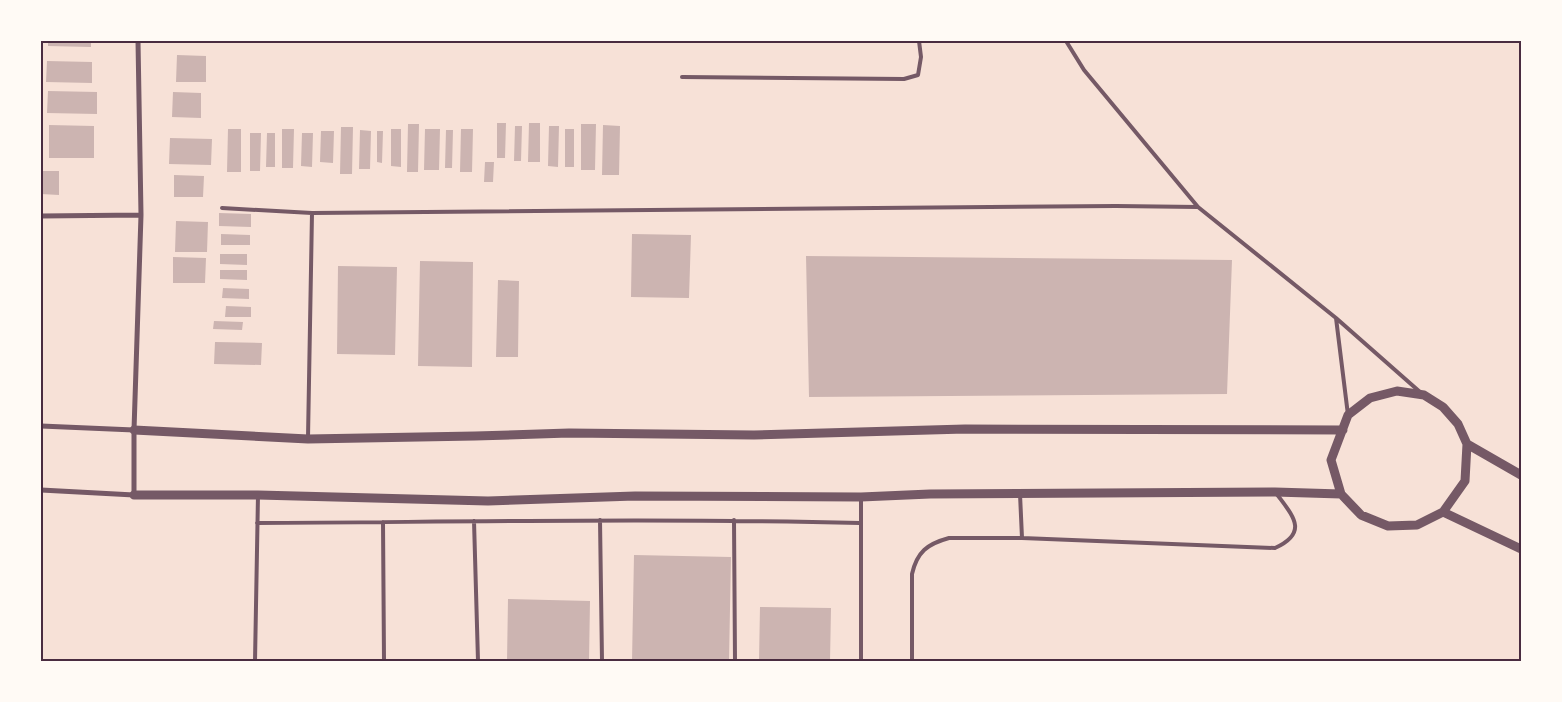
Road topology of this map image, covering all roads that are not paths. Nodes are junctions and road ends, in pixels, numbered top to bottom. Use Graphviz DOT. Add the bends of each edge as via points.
graph roads {
  1 [pos="138,41"];
  2 [pos="920,41"];
  3 [pos="1066,41"];
  4 [pos="682,77"];
  5 [pos="1198,207"];
  6 [pos="222,208"];
  7 [pos="312,213"];
  8 [pos="141,215"];
  9 [pos="41,216"];
  10 [pos="1336,318"];
  11 [pos="1424,396"];
  12 [pos="1348,415"];
  13 [pos="41,426"];
  14 [pos="134,430"];
  15 [pos="1343,430"];
  16 [pos="308,439"];
  17 [pos="1466,444"];
  18 [pos="1521,475"];
  19 [pos="41,490"];
  20 [pos="1274,492"];
  21 [pos="1020,494"];
  22 [pos="1341,494"];
  23 [pos="134,495"];
  24 [pos="258,496"];
  25 [pos="861,497"];
  26 [pos="1443,512"];
  27 [pos="600,520"];
  28 [pos="734,520"];
  29 [pos="474,521"];
  30 [pos="383,522"];
  31 [pos="257,523"];
  32 [pos="860,523"];
  33 [pos="1022,538"];
  34 [pos="1521,549"];
  35 [pos="255,661"];
  36 [pos="384,661"];
  37 [pos="478,661"];
  38 [pos="602,661"];
  39 [pos="735,661"];
  40 [pos="860,661"];
  41 [pos="912,661"];
  1 -- 8 [label="street"];
  2 -- 4 [label="lane" via="918,75 904,79"];
  3 -- 5 [label="lane" via="1084,70"];
  5 -- 7 [label="lane"];
  5 -- 10 [label="lane"];
  6 -- 7 [label="lane"];
  7 -- 16 [label="lane"];
  8 -- 9 [label="street"];
  8 -- 14 [label="street"];
  10 -- 11 [label="lane"];
  10 -- 12 [label="lane"];
  11 -- 12 [label="street" via="1396,391 1370,398"];
  11 -- 17 [label="street" via="1444,407 1458,424"];
  12 -- 15 [label="street"];
  13 -- 14 [label="street"];
  14 -- 16 [label="street"];
  14 -- 23 [label="street"];
  15 -- 16 [label="street" via="569,433"];
  15 -- 22 [label="street" via="1331,460"];
  17 -- 18 [label="street"];
  17 -- 26 [label="street" via="1464,481"];
  19 -- 23 [label="street"];
  20 -- 21 [label="street"];
  20 -- 22 [label="street"];
  20 -- 33 [label="lane" via="1295,520 1290,537 1274,548"];
  21 -- 25 [label="street"];
  21 -- 33 [label="lane"];
  22 -- 26 [label="street" via="1361,515 1388,526 1417,525"];
  23 -- 24 [label="street"];
  24 -- 25 [label="street" via="488,500 635,496"];
  24 -- 31 [label="lane"];
  25 -- 32 [label="lane"];
  26 -- 34 [label="street"];
  27 -- 28 [label="lane"];
  27 -- 29 [label="lane"];
  27 -- 38 [label="lane"];
  28 -- 32 [label="lane"];
  28 -- 39 [label="lane"];
  29 -- 30 [label="lane"];
  29 -- 37 [label="lane"];
  30 -- 31 [label="lane"];
  30 -- 36 [label="lane"];
  31 -- 35 [label="lane"];
  32 -- 40 [label="lane"];
  33 -- 41 [label="lane" via="949,538 920,552 912,574"];
}
